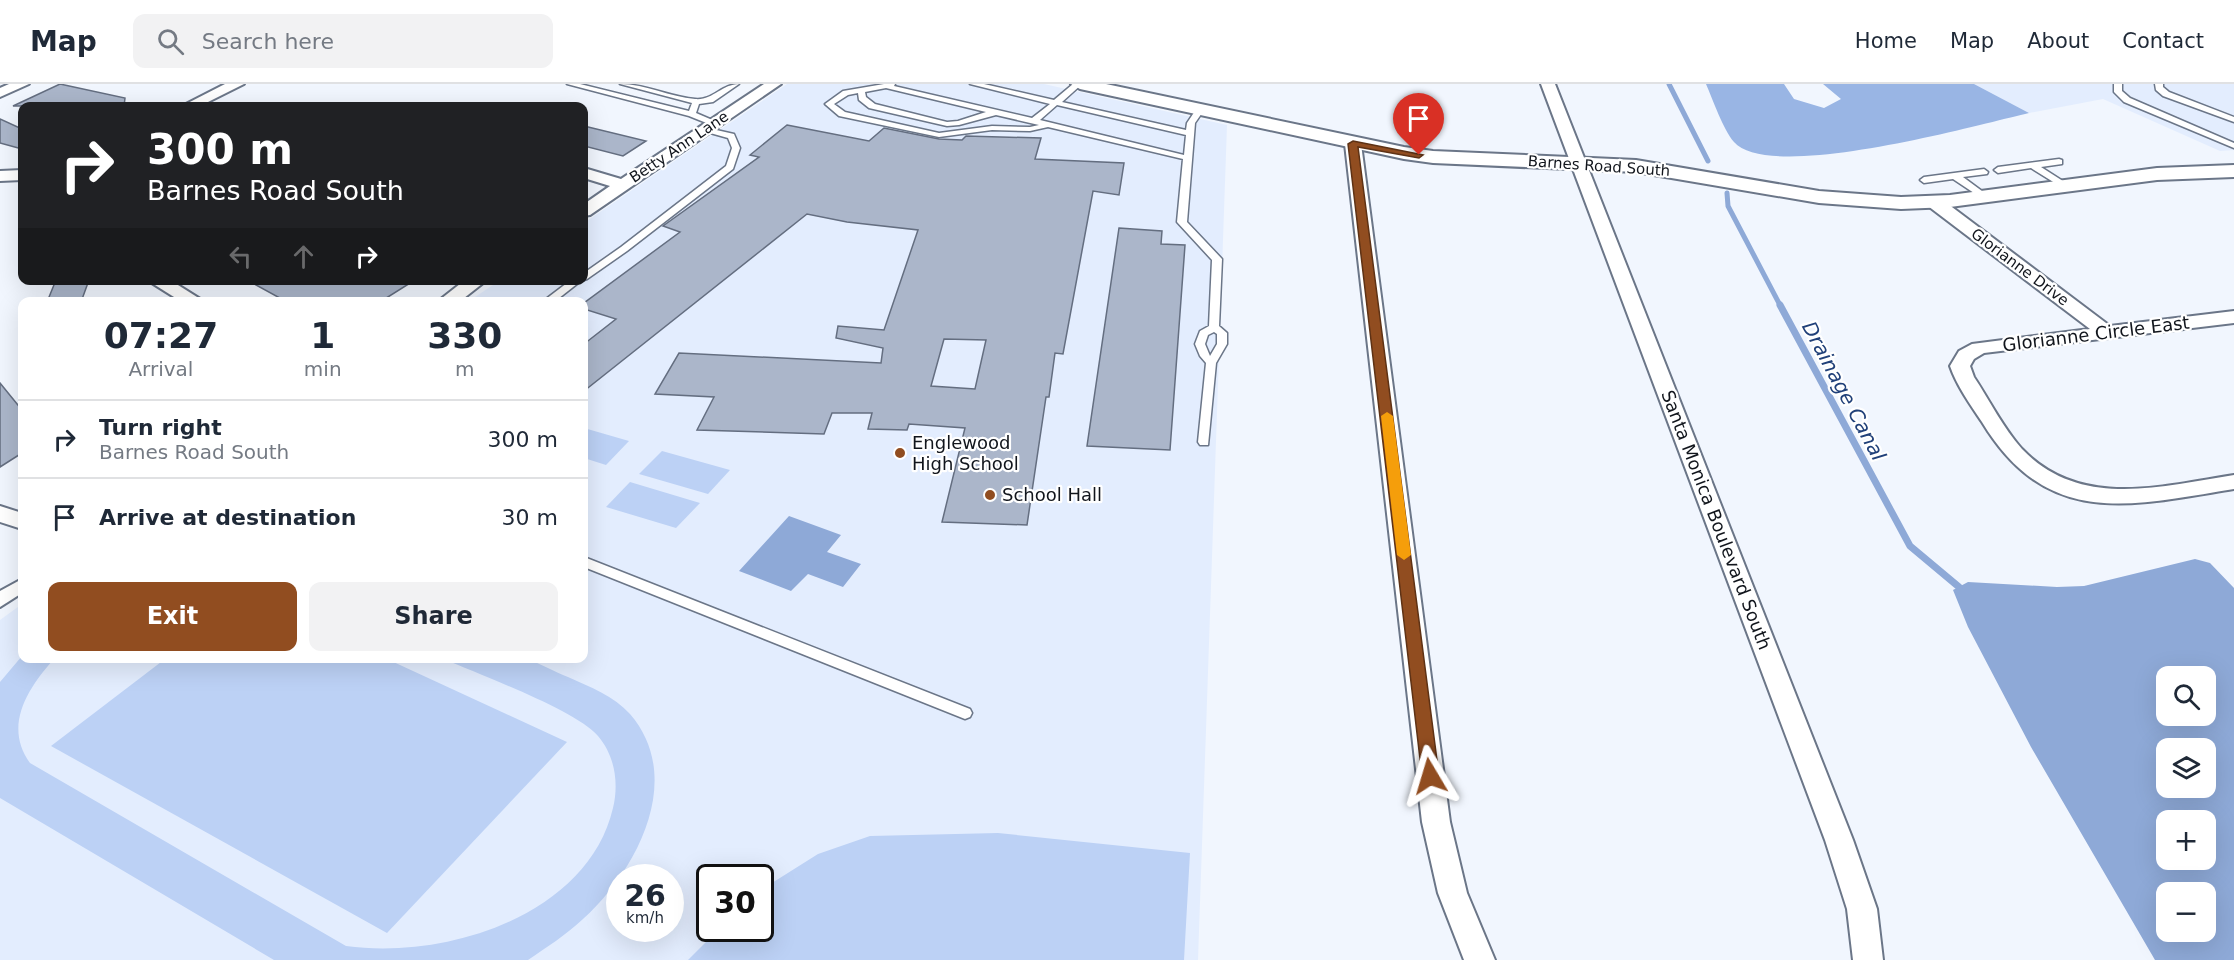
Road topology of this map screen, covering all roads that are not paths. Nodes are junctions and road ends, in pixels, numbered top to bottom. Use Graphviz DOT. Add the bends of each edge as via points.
graph roads {
  1 [pos="22,84"];
  2 [pos="237,84"];
  3 [pos="571,84"];
  4 [pos="624,84"];
  5 [pos="735,84"];
  6 [pos="774,84"];
  7 [pos="974,84"];
  8 [pos="1079,84"];
  9 [pos="1548,84"];
  10 [pos="2118,84"];
  11 [pos="2159,84"];
  12 [pos="888,85"];
  13 [pos="861,90"];
  14 [pos="0,93"];
  15 [pos="198,102"];
  16 [pos="696,102"];
  17 [pos="1056,103"];
  18 [pos="1200,110"];
  19 [pos="996,112"];
  20 [pos="692,114"];
  21 [pos="2234,120"];
  22 [pos="1034,121"];
  23 [pos="710,126"];
  24 [pos="1051,126"];
  25 [pos="1190,133"];
  26 [pos="1353,144"];
  27 [pos="2234,146"];
  28 [pos="1188,158"];
  29 [pos="2234,161"];
  30 [pos="2059,162"];
  31 [pos="1578,163"];
  32 [pos="2032,165"];
  33 [pos="1998,170"];
  34 [pos="2234,171"];
  35 [pos="1984,172"];
  36 [pos="588,174"];
  37 [pos="2157,174"];
  38 [pos="18,175"];
  39 [pos="0,176"];
  40 [pos="1954,176"];
  41 [pos="1924,180"];
  42 [pos="624,185"];
  43 [pos="2063,185"];
  44 [pos="1983,196"];
  45 [pos="1934,202"];
  46 [pos="588,208"];
  47 [pos="588,274"];
  48 [pos="165,285"];
  49 [pos="471,285"];
  50 [pos="571,285"];
  51 [pos="187,297"];
  52 [pos="453,297"];
  53 [pos="554,297"];
  54 [pos="2234,317"];
  55 [pos="1214,327"];
  56 [pos="2106,332"];
  57 [pos="1211,363"];
  58 [pos="1204,442"];
  59 [pos="2234,482"];
  60 [pos="0,514"];
  61 [pos="18,520"];
  62 [pos="588,564"];
  63 [pos="18,588"];
  64 [pos="0,600"];
  65 [pos="965,713"];
  66 [pos="1480,960"];
  67 [pos="1868,960"];
  1 -- 14 [label="street"];
  2 -- 15 [label="street"];
  3 -- 20 [label="lane"];
  4 -- 16 [label="lane"];
  5 -- 16 [label="lane" via="710,100"];
  6 -- 23 [label="street, Betty Ann Lane"];
  7 -- 17 [label="lane"];
  8 -- 17 [label="lane"];
  8 -- 18 [label="street, Barnes Road South"];
  9 -- 31 [label="street, Santa Monica Boulevard South"];
  10 -- 27 [label="lane" via="2118,92 2127,100"];
  11 -- 21 [label="lane" via="2166,94"];
  12 -- 13 [label="lane"];
  12 -- 19 [label="lane"];
  13 -- 19 [label="lane" via="862,98 873,106 947,124"];
  13 -- 24 [label="lane" via="841,95 829,104 842,114 939,135"];
  16 -- 20 [label="lane"];
  17 -- 22 [label="lane"];
  17 -- 25 [label="lane"];
  18 -- 25 [label="lane" via="1191,123"];
  18 -- 26 [label="street, Barnes Road South"];
  19 -- 22 [label="lane"];
  20 -- 23 [label="lane"];
  22 -- 24 [label="lane"];
  23 -- 42 [label="street, Betty Ann Lane"];
  23 -- 47 [label="lane" via="731,136 736,148 729,167"];
  24 -- 28 [label="lane"];
  25 -- 28 [label="lane"];
  26 -- 31 [label="street, Barnes Road South" via="1433,157"];
  26 -- 66 [label="street" via="1436,822 1445,870 1467,936"];
  28 -- 55 [label="lane" via="1182,222 1217,259"];
  29 -- 37 [label="street, Barnes Road South"];
  30 -- 32 [label="lane"];
  31 -- 45 [label="street, Barnes Road South" via="1657,169 1836,199"];
  31 -- 67 [label="street, Santa Monica Boulevard South" via="1839,840 1862,909"];
  32 -- 33 [label="lane"];
  32 -- 43 [label="lane"];
  34 -- 37 [label="street, Barnes Road South"];
  35 -- 40 [label="lane"];
  36 -- 42 [label="street"];
  37 -- 43 [label="street, Barnes Road South"];
  38 -- 39 [label="street"];
  40 -- 41 [label="lane"];
  40 -- 44 [label="lane"];
  42 -- 46 [label="street, Betty Ann Lane"];
  43 -- 44 [label="street, Barnes Road South"];
  44 -- 45 [label="street, Barnes Road South"];
  45 -- 56 [label="street, Glorianne Drive"];
  48 -- 51 [label="street"];
  49 -- 52 [label="street"];
  50 -- 53 [label="lane"];
  54 -- 56 [label="street, Glorianne Circle East"];
  55 -- 57 [label="lane" via="1222,333 1222,344"];
  55 -- 57 [label="lane" via="1204,333 1200,344"];
  56 -- 59 [label="street, Glorianne Circle East" via="1979,348 1960,366 2014,454 2035,471 2079,491 2122,498"];
  57 -- 58 [label="lane"];
  60 -- 61 [label="street"];
  62 -- 65 [label="lane"];
  63 -- 64 [label="street"];
}
